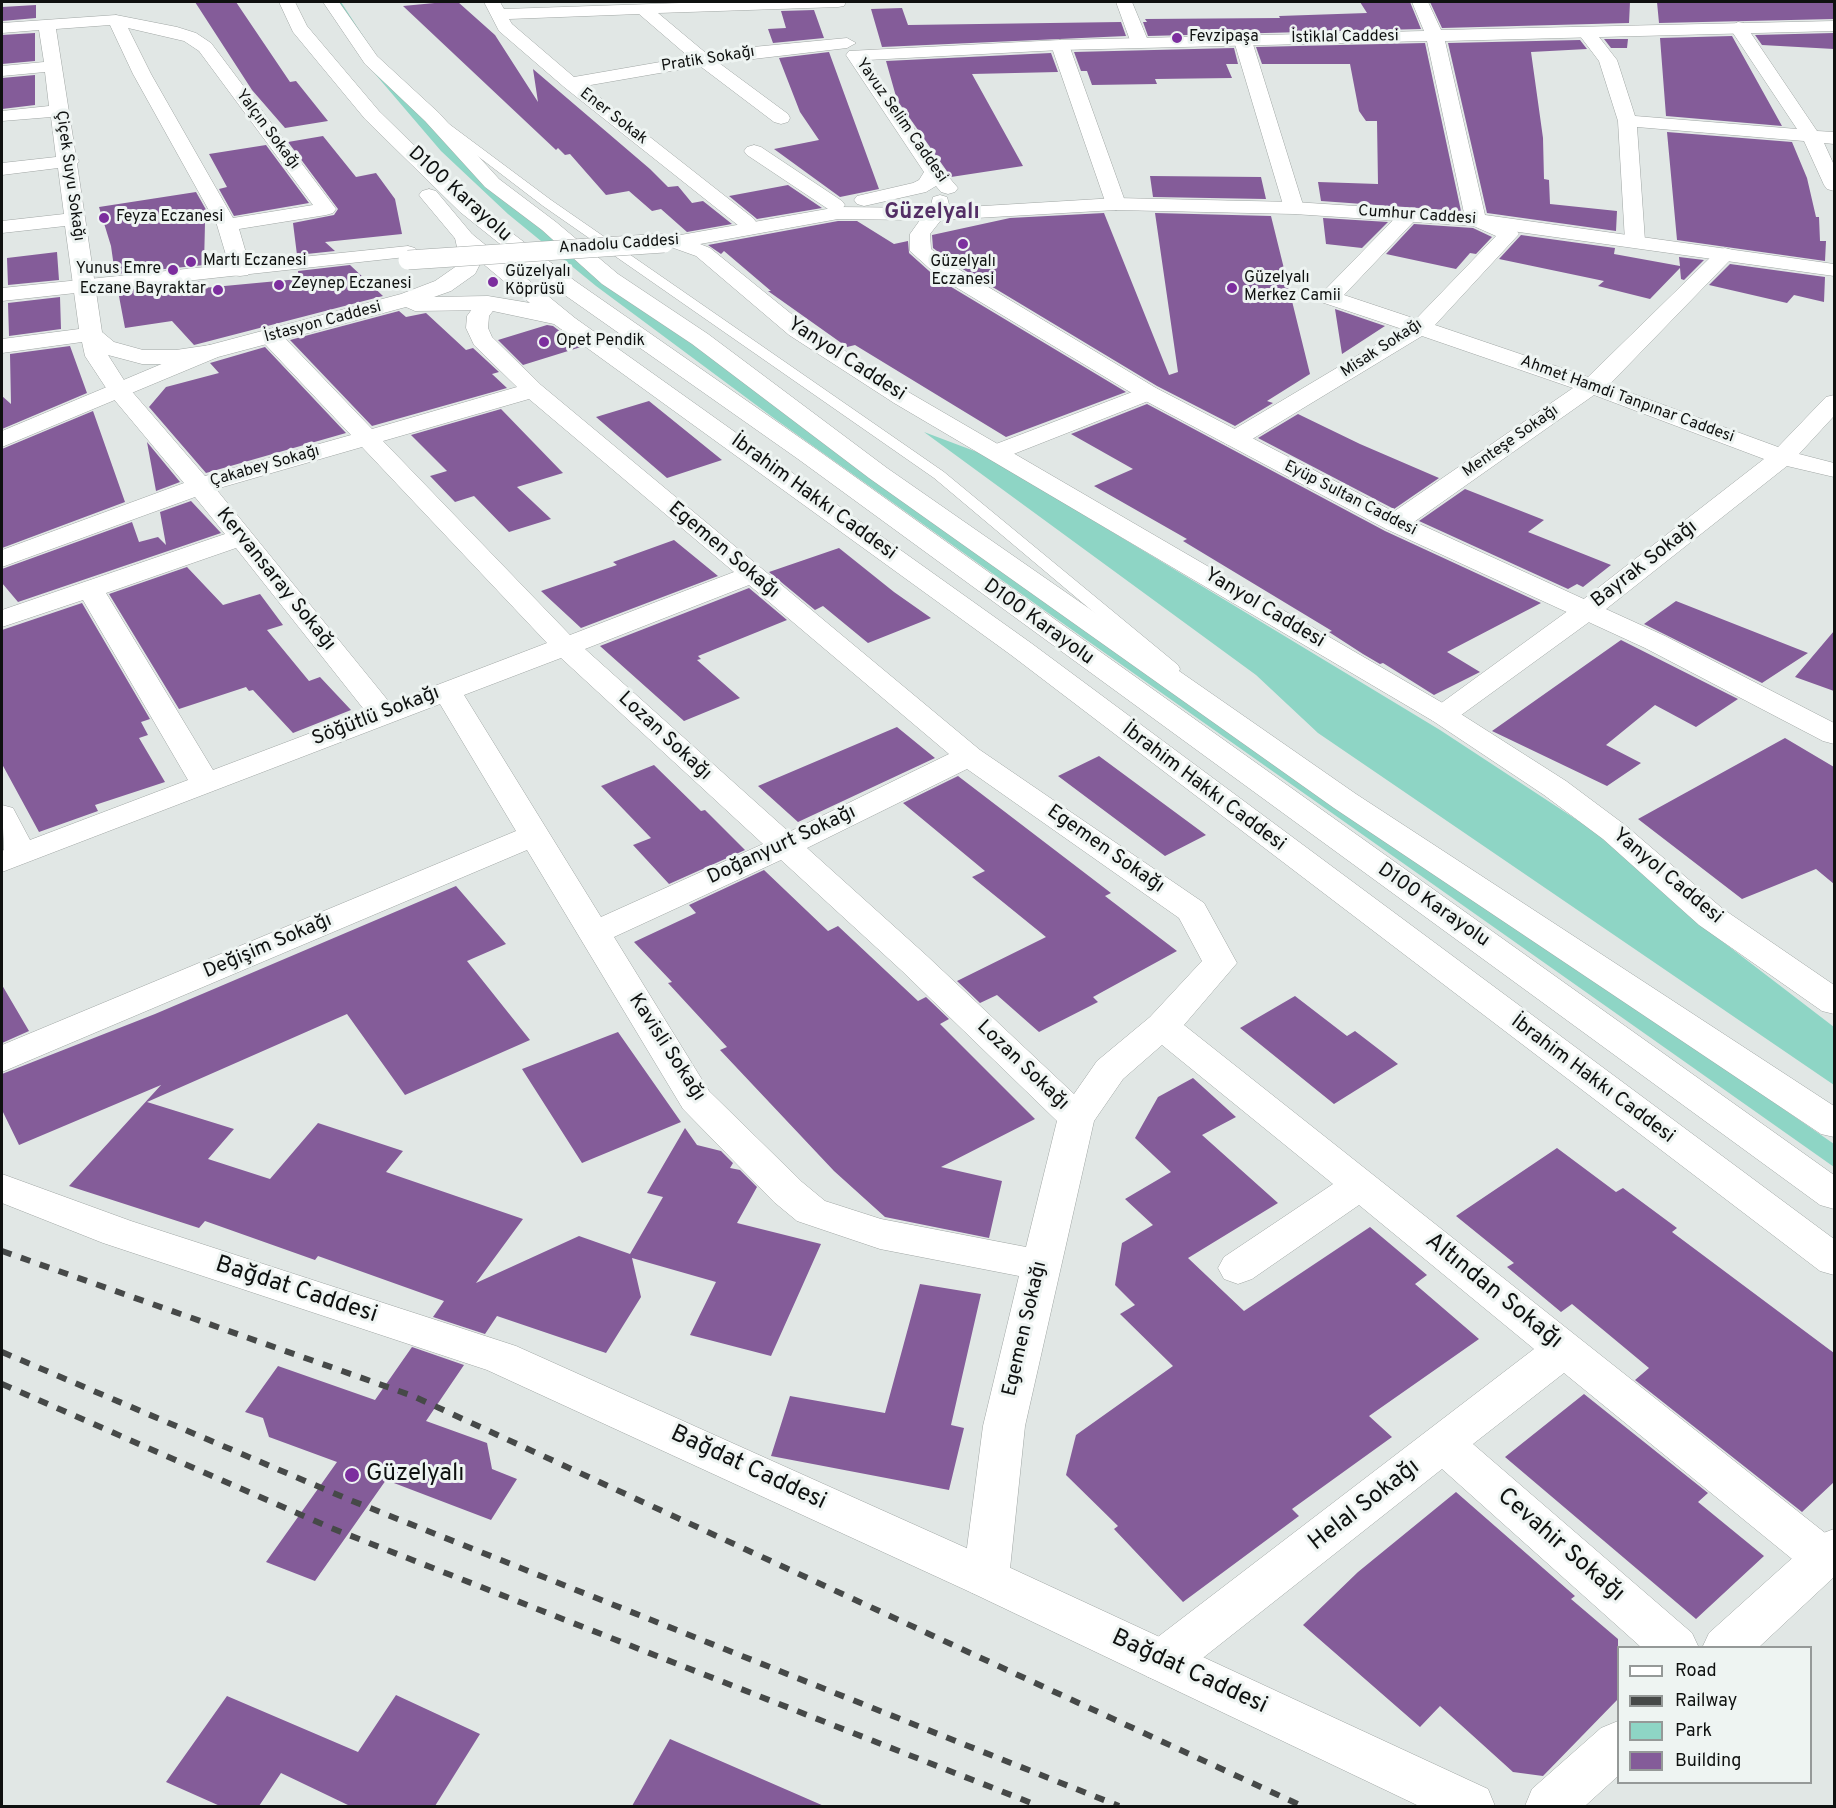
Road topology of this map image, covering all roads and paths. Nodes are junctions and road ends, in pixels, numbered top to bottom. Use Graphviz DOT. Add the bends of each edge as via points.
graph roads {
  1 [pos="287,2"];
  2 [pos="331,2"];
  3 [pos="836,2"];
  4 [pos="1124,2"];
  5 [pos="1420,2"];
  6 [pos="495,8"];
  7 [pos="643,9"];
  8 [pos="122,14"];
  9 [pos="47,24"];
  10 [pos="1834,26"];
  11 [pos="1738,27"];
  12 [pos="2,28"];
  13 [pos="1586,32"];
  14 [pos="1435,36"];
  15 [pos="1243,41"];
  16 [pos="1140,43"];
  17 [pos="1060,45"];
  18 [pos="851,49"];
  19 [pos="703,60"];
  20 [pos="54,66"];
  21 [pos="2,71"];
  22 [pos="570,83"];
  23 [pos="60,110"];
  24 [pos="372,115"];
  25 [pos="2,116"];
  26 [pos="432,117"];
  27 [pos="781,118"];
  28 [pos="1627,121"];
  29 [pos="1811,136"];
  30 [pos="1834,138"];
  31 [pos="754,150"];
  32 [pos="69,161"];
  33 [pos="2,169"];
  34 [pos="934,172"];
  35 [pos="1834,185"];
  36 [pos="895,194"];
  37 [pos="1116,204"];
  38 [pos="836,206"];
  39 [pos="1294,208"];
  40 [pos="932,212"];
  41 [pos="997,212"];
  42 [pos="1410,214"];
  43 [pos="74,219"];
  44 [pos="1476,220"];
  45 [pos="746,222"];
  46 [pos="227,225"];
  47 [pos="2,227"];
  48 [pos="465,238"];
  49 [pos="664,240"];
  50 [pos="1635,241"];
  51 [pos="1725,254"];
  52 [pos="240,270"];
  53 [pos="1834,270"];
  54 [pos="86,287"];
  55 [pos="2,295"];
  56 [pos="488,303"];
  57 [pos="366,311"];
  58 [pos="567,323"];
  59 [pos="1421,327"];
  60 [pos="91,334"];
  61 [pos="271,337"];
  62 [pos="2,346"];
  63 [pos="210,352"];
  64 [pos="1591,386"];
  65 [pos="533,390"];
  66 [pos="120,392"];
  67 [pos="1148,393"];
  68 [pos="1834,402"];
  69 [pos="367,438"];
  70 [pos="1235,439"];
  71 [pos="2,440"];
  72 [pos="997,452"];
  73 [pos="1782,457"];
  74 [pos="1834,470"];
  75 [pos="200,486"];
  76 [pos="1395,523"];
  77 [pos="242,537"];
  78 [pos="2,559"];
  79 [pos="751,575"];
  80 [pos="90,589"];
  81 [pos="1586,612"];
  82 [pos="2,620"];
  83 [pos="564,645"];
  84 [pos="446,690"];
  85 [pos="382,714"];
  86 [pos="1443,715"];
  87 [pos="1245,730"];
  88 [pos="1834,735"];
  89 [pos="969,756"];
  90 [pos="205,782"];
  91 [pos="2,815"];
  92 [pos="535,836"];
  93 [pos="783,847"];
  94 [pos="12,858"];
  95 [pos="594,933"];
  96 [pos="1834,1002"];
  97 [pos="1162,1026"];
  98 [pos="2,1059"];
  99 [pos="1076,1118"];
  100 [pos="1834,1124"];
  101 [pos="1360,1185"];
  102 [pos="2,1188"];
  103 [pos="1834,1195"];
  104 [pos="1834,1260"];
  105 [pos="1040,1265"];
  106 [pos="1238,1268"];
  107 [pos="1564,1349"];
  108 [pos="1444,1445"];
  109 [pos="1829,1553"];
  110 [pos="986,1578"];
  111 [pos="1675,1646"];
  112 [pos="1726,1646"];
  113 [pos="1163,1661"];
  114 [pos="1617,1745"];
  115 [pos="1471,1806"];
  116 [pos="1549,1806"];
  1 -- 24 [label="main road, D100 Karayolu" via="299,28"];
  2 -- 26 [label="main road, D100 Karayolu" via="371,60"];
  3 -- 7 [label="main road"];
  3 -- 18 [label="main road, Yavuz Selim Caddesi"];
  4 -- 16 [label="main road"];
  5 -- 14 [label="main road"];
  6 -- 7 [label="main road"];
  6 -- 22 [label="main road, Ener Sokak" via="505,27"];
  7 -- 19 [label="main road"];
  8 -- 9 [label="main road"];
  8 -- 46 [label="main road" via="142,74"];
  8 -- 46 [label="main road, Yalçın Sokağı" via="190,37 205,47 326,209"];
  9 -- 12 [label="main road"];
  9 -- 20 [label="main road, Çiçek Suyu Sokağı"];
  10 -- 11 [label="main road, İstiklal Caddesi"];
  11 -- 13 [label="main road, İstiklal Caddesi"];
  11 -- 29 [label="main road"];
  13 -- 14 [label="main road, İstiklal Caddesi"];
  13 -- 28 [label="main road" via="1608,60"];
  14 -- 15 [label="main road, İstiklal Caddesi"];
  14 -- 44 [label="main road"];
  15 -- 16 [label="main road, İstiklal Caddesi"];
  15 -- 39 [label="main road"];
  16 -- 17 [label="main road, İstiklal Caddesi"];
  17 -- 18 [label="main road, İstiklal Caddesi"];
  17 -- 37 [label="main road"];
  18 -- 19 [label="main road, Pratik Sokağı" via="753,52"];
  18 -- 34 [label="main road, Yavuz Selim Caddesi"];
  19 -- 22 [label="main road, Pratik Sokağı"];
  19 -- 27 [label="main road"];
  20 -- 21 [label="main road"];
  20 -- 23 [label="main road, Çiçek Suyu Sokağı"];
  22 -- 45 [label="main road, Ener Sokak"];
  23 -- 25 [label="main road"];
  23 -- 32 [label="main road, Çiçek Suyu Sokağı"];
  24 -- 48 [label="main road" via="413,177"];
  24 -- 103 [label="main road, D100 Karayolu" via="467,208 567,286 807,454"];
  26 -- 87 [label="lane" via="547,203 939,476"];
  26 -- 87 [label="main road, D100 Karayolu" via="492,183 610,279 700,339 878,473"];
  28 -- 29 [label="main road"];
  28 -- 50 [label="main road"];
  29 -- 30 [label="main road"];
  29 -- 35 [label="main road"];
  31 -- 38 [label="main road"];
  32 -- 33 [label="main road"];
  32 -- 43 [label="main road, Çiçek Suyu Sokağı"];
  34 -- 36 [label="main road, Anadolu Caddesi" via="927,184"];
  34 -- 41 [label="main road, Yavuz Selim Caddesi" via="963,201"];
  36 -- 38 [label="main road, Anadolu Caddesi"];
  36 -- 40 [label="main road" via="932,195 940,201"];
  37 -- 39 [label="main road, Cumhur Caddesi"];
  37 -- 41 [label="main road, Cumhur Caddesi"];
  38 -- 45 [label="main road, Anadolu Caddesi"];
  39 -- 42 [label="main road, Cumhur Caddesi"];
  40 -- 41 [label="main road, Anadolu Caddesi"];
  40 -- 49 [label="main road, Anadolu Caddesi" via="824,215"];
  40 -- 67 [label="main road, Eyüp Sultan Caddesi" via="919,242 928,258"];
  42 -- 44 [label="main road, Cumhur Caddesi"];
  42 -- 59 [label="main road, Ahmet Hamdi Tanpınar Caddesi" via="1329,297"];
  43 -- 47 [label="main road"];
  43 -- 54 [label="main road, Çiçek Suyu Sokağı"];
  44 -- 50 [label="main road, Cumhur Caddesi"];
  44 -- 59 [label="main road, Misak Sokağı" via="1509,234"];
  45 -- 49 [label="main road, Anadolu Caddesi"];
  46 -- 52 [label="main road"];
  48 -- 57 [label="main road, İstasyon Caddesi" via="471,261 456,278 418,296"];
  48 -- 58 [label="main road"];
  49 -- 52 [label="main road, Anadolu Caddesi, bridge"];
  49 -- 72 [label="main road, Yanyol Caddesi" via="703,252 797,330 902,398"];
  50 -- 51 [label="main road, Cumhur Caddesi"];
  51 -- 53 [label="main road, Cumhur Caddesi"];
  51 -- 64 [label="main road, Menteşe Sokağı"];
  52 -- 54 [label="main road, Anadolu Caddesi"];
  54 -- 55 [label="main road, Anadolu Caddesi"];
  54 -- 60 [label="main road, Çiçek Suyu Sokağı"];
  56 -- 57 [label="main road" via="436,303"];
  56 -- 58 [label="main road" via="526,309"];
  56 -- 65 [label="main road, Egemen Sokağı" via="478,316 482,340"];
  57 -- 61 [label="main road, İstasyon Caddesi"];
  58 -- 104 [label="main road, İbrahim Hakkı Caddesi" via="1021,649"];
  59 -- 64 [label="main road, Ahmet Hamdi Tanpınar Caddesi"];
  59 -- 70 [label="main road, Misak Sokağı"];
  60 -- 62 [label="main road"];
  60 -- 63 [label="main road, İstasyon Caddesi" via="106,348 142,357"];
  60 -- 66 [label="main road, Çiçek Suyu Sokağı" via="97,356"];
  61 -- 63 [label="main road, İstasyon Caddesi"];
  61 -- 69 [label="main road, Lozan Sokağı"];
  63 -- 66 [label="main road, İstasyon Caddesi"];
  64 -- 73 [label="main road, Ahmet Hamdi Tanpınar Caddesi"];
  64 -- 76 [label="main road, Menteşe Sokağı"];
  65 -- 69 [label="main road, Çakabey Sokağı"];
  65 -- 79 [label="main road, Egemen Sokağı"];
  66 -- 71 [label="main road, İstasyon Caddesi"];
  66 -- 75 [label="main road, Kervansaray Sokağı"];
  67 -- 70 [label="main road, Eyüp Sultan Caddesi"];
  67 -- 72 [label="main road"];
  68 -- 73 [label="main road, Bayrak Sokağı"];
  69 -- 75 [label="main road, Çakabey Sokağı"];
  69 -- 83 [label="main road, Lozan Sokağı"];
  70 -- 76 [label="main road, Eyüp Sultan Caddesi"];
  72 -- 86 [label="main road, Yanyol Caddesi"];
  73 -- 74 [label="main road, Ahmet Hamdi Tanpınar Caddesi"];
  73 -- 81 [label="main road, Bayrak Sokağı"];
  75 -- 77 [label="main road, Kervansaray Sokağı"];
  75 -- 78 [label="main road, Çakabey Sokağı"];
  76 -- 81 [label="main road, Eyüp Sultan Caddesi"];
  77 -- 80 [label="main road"];
  77 -- 85 [label="main road, Kervansaray Sokağı"];
  79 -- 83 [label="main road, Söğütlü Sokağı"];
  79 -- 89 [label="main road, Egemen Sokağı"];
  80 -- 82 [label="main road"];
  80 -- 90 [label="main road"];
  81 -- 86 [label="main road, Bayrak Sokağı"];
  81 -- 88 [label="main road, Eyüp Sultan Caddesi" via="1665,647"];
  83 -- 84 [label="main road, Söğütlü Sokağı"];
  83 -- 93 [label="main road, Lozan Sokağı"];
  84 -- 85 [label="main road, Söğütlü Sokağı"];
  84 -- 92 [label="main road, Kavisli Sokağı"];
  85 -- 90 [label="main road, Söğütlü Sokağı"];
  86 -- 96 [label="main road, Yanyol Caddesi" via="1588,811 1711,917"];
  87 -- 100 [label="main road, D100 Karayolu"];
  89 -- 93 [label="main road, Doğanyurt Sokağı"];
  89 -- 97 [label="main road, Egemen Sokağı" via="1192,911 1220,963"];
  90 -- 94 [label="main road, Söğütlü Sokağı"];
  91 -- 94 [label="main road"];
  92 -- 95 [label="main road, Kavisli Sokağı"];
  92 -- 98 [label="main road, Değişim Sokağı"];
  93 -- 95 [label="main road, Doğanyurt Sokağı"];
  93 -- 99 [label="main road, Lozan Sokağı" via="914,963"];
  95 -- 105 [label="main road, Kavisli Sokağı" via="696,1100 811,1211 880,1234"];
  97 -- 99 [label="main road, Egemen Sokağı" via="1110,1070"];
  97 -- 101 [label="main road, Altından Sokağı"];
  99 -- 105 [label="main road, Egemen Sokağı"];
  101 -- 106 [label="main road"];
  101 -- 107 [label="main road, Altından Sokağı"];
  102 -- 110 [label="main road, Bağdat Caddesi" via="128,1236 501,1358"];
  105 -- 110 [label="main road, Egemen Sokağı" via="1004,1426"];
  107 -- 108 [label="main road, Helal Sokağı"];
  107 -- 109 [label="main road, Altından Sokağı"];
  108 -- 111 [label="main road, Cevahir Sokağı"];
  108 -- 113 [label="main road, Helal Sokağı"];
  109 -- 112 [label="main road"];
  110 -- 113 [label="main road, Bağdat Caddesi"];
  113 -- 115 [label="main road, Bağdat Caddesi"];
  114 -- 116 [label="main road"];
}
